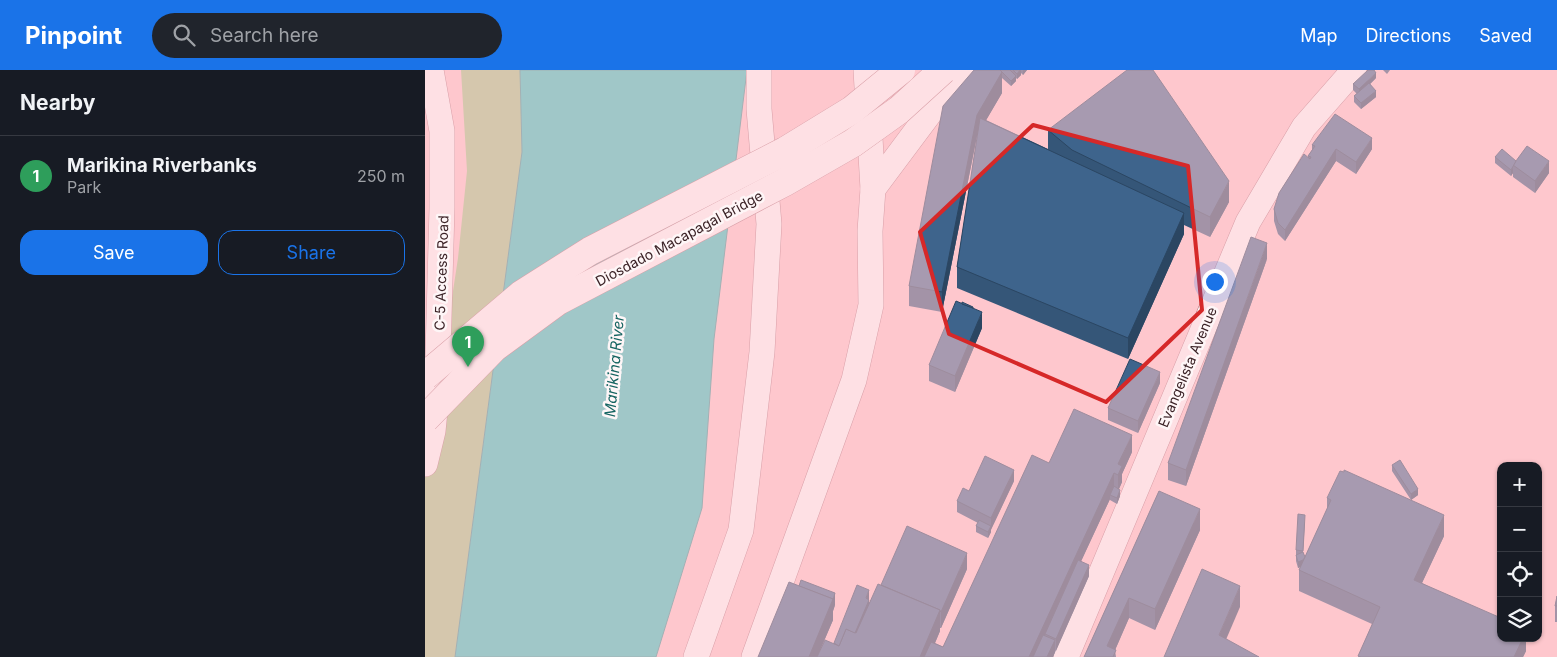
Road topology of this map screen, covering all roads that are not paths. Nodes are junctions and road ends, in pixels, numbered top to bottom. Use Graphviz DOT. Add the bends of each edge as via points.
graph roads {
  1 [pos="759,70"];
  2 [pos="866,70"];
  3 [pos="901,70"];
  4 [pos="943,70"];
  5 [pos="973,70"];
  6 [pos="1354,70"];
  7 [pos="432,76"];
  8 [pos="425,112"];
  9 [pos="873,189"];
  10 [pos="425,376"];
  11 [pos="425,419"];
  12 [pos="426,459"];
  13 [pos="696,657"];
  14 [pos="754,657"];
  15 [pos="1066,657"];
  1 -- 13 [label="street" via="759,109 769,224 762,352 741,530"];
  2 -- 9 [label="street"];
  3 -- 10 [label="main road, Diosdado Macapagal Bridge, bridge" via="853,110 785,151 590,251 522,294"];
  4 -- 11 [label="main road, Diosdado Macapagal Bridge, bridge" via="899,110 853,144 559,301 495,348"];
  5 -- 9 [label="street" via="938,102"];
  6 -- 15 [label="street, Evangelista Avenue" via="1304,127 1248,222"];
  7 -- 8 [label="street, C-5 Access Road"];
  7 -- 12 [label="street, C-5 Access Road" via="442,131 442,208 437,390 433,431"];
  9 -- 14 [label="street" via="871,305 854,380"];
}
